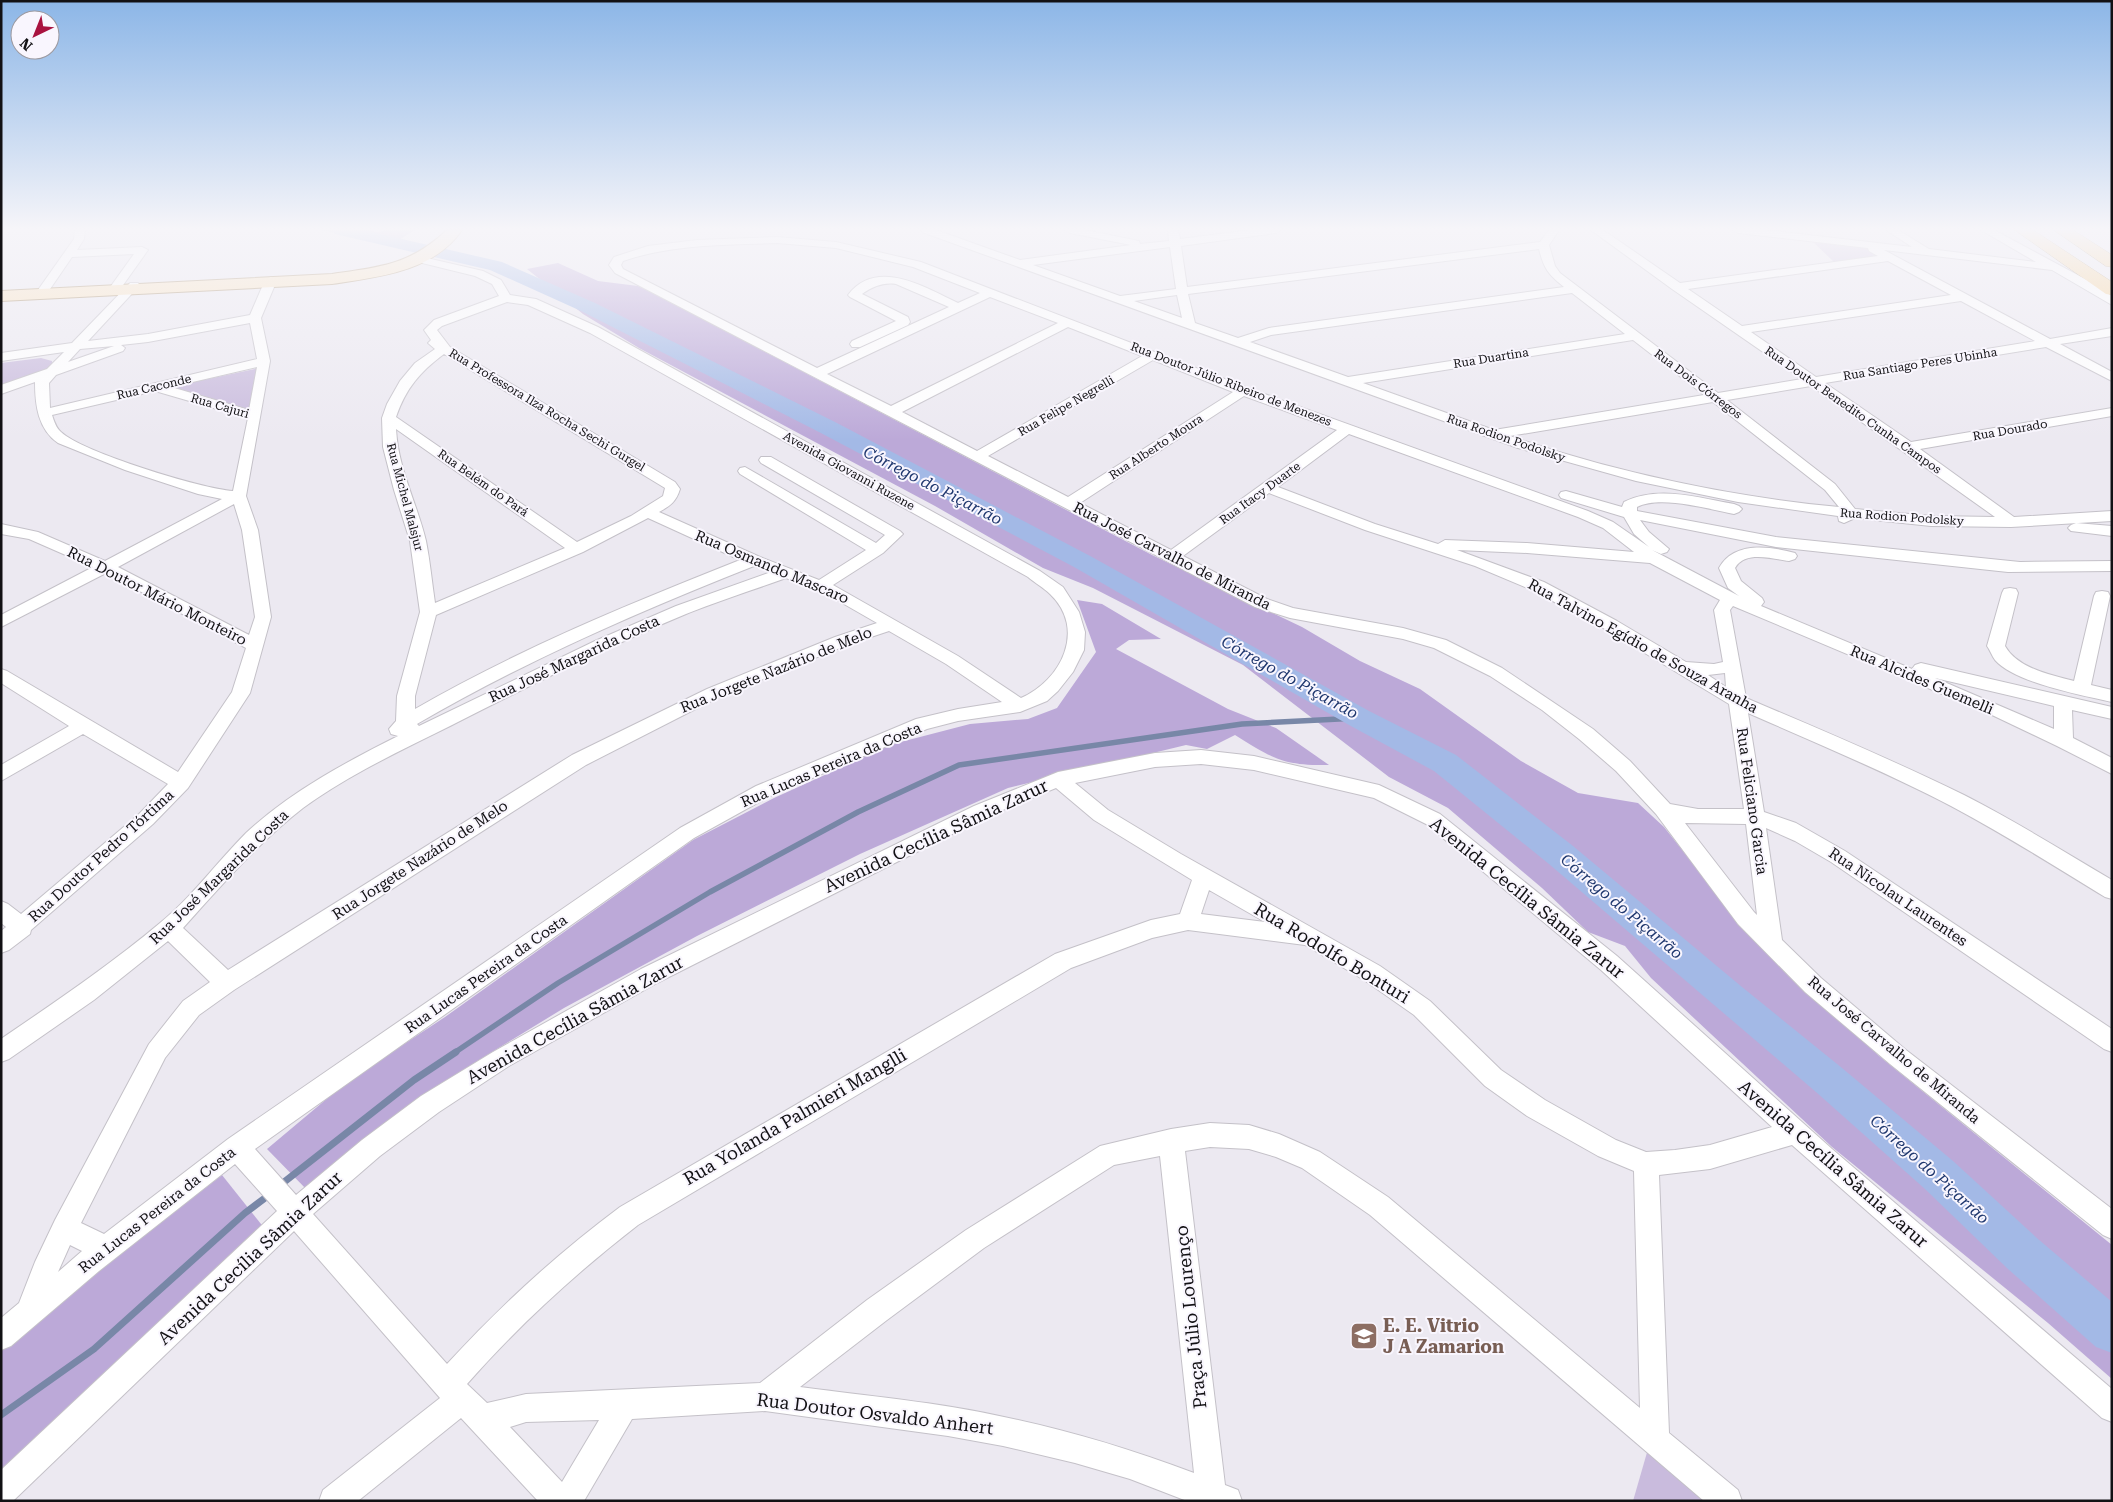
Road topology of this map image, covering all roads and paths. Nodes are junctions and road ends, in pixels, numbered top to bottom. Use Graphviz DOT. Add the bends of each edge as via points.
graph roads {
  1 [pos="116,300"];
  2 [pos="262,300"];
  3 [pos="500,300"];
  4 [pos="520,300"];
  5 [pos="677,300"];
  6 [pos="863,300"];
  7 [pos="942,300"];
  8 [pos="973,300"];
  9 [pos="1012,300"];
  10 [pos="1121,300"];
  11 [pos="1184,300"];
  12 [pos="1495,300"];
  13 [pos="1588,300"];
  14 [pos="1695,300"];
  15 [pos="1942,300"];
  16 [pos="1969,300"];
  17 [pos="958,307"];
  18 [pos="255,318"];
  19 [pos="1069,322"];
  20 [pos="1189,324"];
  21 [pos="1739,330"];
  22 [pos="2112,332"];
  23 [pos="1635,336"];
  24 [pos="423,337"];
  25 [pos="148,338"];
  26 [pos="1238,342"];
  27 [pos="2048,343"];
  28 [pos="856,344"];
  29 [pos="76,346"];
  30 [pos="444,348"];
  31 [pos="1153,355"];
  32 [pos="1,357"];
  33 [pos="264,361"];
  34 [pos="49,373"];
  35 [pos="818,373"];
  36 [pos="2112,377"];
  37 [pos="1347,381"];
  38 [pos="1813,382"];
  39 [pos="155,387"];
  40 [pos="1,390"];
  41 [pos="1243,391"];
  42 [pos="1714,396"];
  43 [pos="893,411"];
  44 [pos="2112,412"];
  45 [pos="45,413"];
  46 [pos="256,416"];
  47 [pos="389,418"];
  48 [pos="1347,429"];
  49 [pos="1492,434"];
  50 [pos="1396,445"];
  51 [pos="1908,447"];
  52 [pos="978,456"];
  53 [pos="766,460"];
  54 [pos="745,472"];
  55 [pos="670,485"];
  56 [pos="1268,488"];
  57 [pos="239,496"];
  58 [pos="1068,504"];
  59 [pos="648,513"];
  60 [pos="1630,514"];
  61 [pos="1850,514"];
  62 [pos="2112,516"];
  63 [pos="2018,522"];
  64 [pos="1608,525"];
  65 [pos="1,530"];
  66 [pos="2112,530"];
  67 [pos="1423,544"];
  68 [pos="1527,548"];
  69 [pos="577,549"];
  70 [pos="877,550"];
  71 [pos="1581,551"];
  72 [pos="1172,557"];
  73 [pos="1653,558"];
  74 [pos="754,560"];
  75 [pos="2021,566"];
  76 [pos="2112,566"];
  77 [pos="106,567"];
  78 [pos="787,572"];
  79 [pos="1513,575"];
  80 [pos="822,586"];
  81 [pos="2010,593"];
  82 [pos="2102,596"];
  83 [pos="1729,598"];
  84 [pos="1757,611"];
  85 [pos="428,612"];
  86 [pos="1,622"];
  87 [pos="891,624"];
  88 [pos="1797,628"];
  89 [pos="1727,631"];
  90 [pos="256,646"];
  91 [pos="1861,654"];
  92 [pos="1732,665"];
  93 [pos="1681,668"];
  94 [pos="1,675"];
  95 [pos="2082,688"];
  96 [pos="2112,696"];
  97 [pos="1738,701"];
  98 [pos="2063,703"];
  99 [pos="1020,706"];
  100 [pos="2112,713"];
  101 [pos="82,726"];
  102 [pos="411,729"];
  103 [pos="2064,741"];
  104 [pos="2112,767"];
  105 [pos="1,774"];
  106 [pos="1058,779"];
  107 [pos="181,783"];
  108 [pos="1663,809"];
  109 [pos="1755,817"];
  110 [pos="1203,876"];
  111 [pos="2112,891"];
  112 [pos="1,910"];
  113 [pos="1188,921"];
  114 [pos="22,928"];
  115 [pos="169,928"];
  116 [pos="1309,937"];
  117 [pos="1771,941"];
  118 [pos="1,944"];
  119 [pos="226,983"];
  120 [pos="2112,1042"];
  121 [pos="1,1052"];
  122 [pos="1795,1132"];
  123 [pos="1171,1141"];
  124 [pos="237,1147"];
  125 [pos="1646,1164"];
  126 [pos="261,1175"];
  127 [pos="290,1207"];
  128 [pos="2112,1226"];
  129 [pos="64,1229"];
  130 [pos="106,1249"];
  131 [pos="30,1311"];
  132 [pos="1,1336"];
  133 [pos="454,1392"];
  134 [pos="765,1397"];
  135 [pos="624,1406"];
  136 [pos="2112,1408"];
  137 [pos="483,1418"];
  138 [pos="1655,1440"];
  139 [pos="1,1491"];
  140 [pos="1219,1497"];
  141 [pos="334,1501"];
  142 [pos="559,1501"];
  143 [pos="567,1501"];
  144 [pos="1727,1501"];
  1 -- 29 [label="street"];
  2 -- 18 [label="street"];
  3 -- 30 [label="street" via="438,323 430,330"];
  4 -- 99 [label="street, Avenida Giovanni Ruzene" via="532,302 594,330 1026,569 1057,591 1071,612 1077,632 1075,650 1052,687 1041,697"];
  5 -- 35 [label="street, Rua José Carvalho de Miranda"];
  6 -- 28 [label="street" via="904,322"];
  7 -- 17 [label="street"];
  8 -- 17 [label="street"];
  9 -- 19 [label="street, Rua Doutor Júlio Ribeiro de Menezes"];
  10 -- 20 [label="street, Rua Rodion Podolsky"];
  11 -- 20 [label="street"];
  12 -- 26 [label="street" via="1269,332"];
  13 -- 23 [label="street, Rua Dois Córregos"];
  14 -- 21 [label="street, Rua Doutor Benedito Cunha Campos"];
  15 -- 21 [label="street"];
  16 -- 27 [label="street"];
  17 -- 35 [label="street"];
  18 -- 25 [label="street"];
  18 -- 33 [label="street, Rua Doutor Pedro Tórtima"];
  19 -- 31 [label="street, Rua Doutor Júlio Ribeiro de Menezes"];
  19 -- 43 [label="street"];
  20 -- 26 [label="street, Rua Rodion Podolsky"];
  21 -- 38 [label="street, Rua Doutor Benedito Cunha Campos"];
  22 -- 27 [label="street, Rua Santiago Peres Ubinha"];
  23 -- 37 [label="street, Rua Duartina"];
  23 -- 42 [label="street, Rua Dois Córregos"];
  24 -- 30 [label="street, Rua Professora Ilza Rocha Sechi Gurgel"];
  25 -- 29 [label="street"];
  25 -- 34 [label="street"];
  26 -- 37 [label="street, Rua Rodion Podolsky"];
  27 -- 36 [label="street"];
  27 -- 38 [label="street, Rua Santiago Peres Ubinha"];
  29 -- 32 [label="street"];
  29 -- 34 [label="street"];
  30 -- 47 [label="street, Rua Michel Malsjur" via="420,366 405,384"];
  30 -- 55 [label="street, Rua Professora Ilza Rocha Sechi Gurgel"];
  31 -- 41 [label="street, Rua Doutor Júlio Ribeiro de Menezes"];
  31 -- 52 [label="street, Rua Felipe Negrelli"];
  33 -- 39 [label="street, Rua Caconde"];
  33 -- 46 [label="street, Rua Doutor Pedro Tórtima"];
  34 -- 40 [label="street"];
  34 -- 45 [label="street" via="42,382"];
  35 -- 43 [label="street, Rua José Carvalho de Miranda"];
  37 -- 49 [label="street, Rua Rodion Podolsky"];
  38 -- 42 [label="street, Rua Santiago Peres Ubinha"];
  38 -- 51 [label="street, Rua Doutor Benedito Cunha Campos"];
  39 -- 45 [label="street, Rua Caconde"];
  39 -- 46 [label="street, Rua Cajuri"];
  41 -- 48 [label="street, Rua Doutor Júlio Ribeiro de Menezes"];
  41 -- 58 [label="street, Rua Alberto Moura"];
  42 -- 49 [label="street, Rua Santiago Peres Ubinha"];
  42 -- 61 [label="street, Rua Dois Córregos" via="1830,488"];
  43 -- 52 [label="street, Rua José Carvalho de Miranda"];
  44 -- 51 [label="street, Rua Dourado"];
  45 -- 57 [label="street" via="55,436 80,450 215,494"];
  46 -- 57 [label="street, Rua Doutor Pedro Tórtima"];
  47 -- 69 [label="street, Rua Belém do Pará"];
  47 -- 85 [label="street, Rua Michel Malsjur" via="390,447 418,541"];
  48 -- 50 [label="street, Rua Doutor Júlio Ribeiro de Menezes"];
  48 -- 56 [label="street, Rua Itacy Duarte"];
  49 -- 61 [label="street, Rua Rodion Podolsky" via="1636,477 1738,498"];
  50 -- 60 [label="street"];
  50 -- 64 [label="street, Rua Doutor Júlio Ribeiro de Menezes"];
  51 -- 63 [label="street, Rua Doutor Benedito Cunha Campos"];
  52 -- 58 [label="street, Rua José Carvalho de Miranda"];
  53 -- 70 [label="street" via="895,534"];
  54 -- 70 [label="street"];
  55 -- 59 [label="street" via="673,489 670,498"];
  56 -- 67 [label="street, Rua Talvino Egídio de Souza Aranha"];
  56 -- 72 [label="street, Rua Itacy Duarte"];
  57 -- 77 [label="street"];
  57 -- 90 [label="street, Rua Doutor Pedro Tórtima" via="250,530 263,618"];
  58 -- 72 [label="street, Rua José Carvalho de Miranda"];
  59 -- 69 [label="street"];
  59 -- 74 [label="street, Rua Osmando Mascaro"];
  60 -- 61 [label="street" via="1629,505 1649,498 1811,520 1845,518"];
  60 -- 75 [label="street" via="1776,542"];
  60 -- 83 [label="street" via="1632,523 1641,534"];
  61 -- 63 [label="street, Rua Rodion Podolsky" via="1931,521"];
  62 -- 63 [label="street, Rua Rodion Podolsky"];
  63 -- 66 [label="street"];
  64 -- 71 [label="street" via="1609,541 1605,545"];
  64 -- 73 [label="street, Rua Doutor Júlio Ribeiro de Menezes"];
  65 -- 77 [label="street, Rua Doutor Mário Monteiro" via="33,535"];
  67 -- 68 [label="street"];
  67 -- 79 [label="street, Rua Talvino Egídio de Souza Aranha"];
  68 -- 71 [label="street"];
  68 -- 79 [label="street"];
  69 -- 85 [label="street"];
  70 -- 80 [label="street"];
  71 -- 73 [label="street"];
  72 -- 108 [label="street, Rua José Carvalho de Miranda" via="1261,603 1290,613 1403,634 1440,644 1466,656 1496,672 1586,734 1623,766"];
  73 -- 83 [label="street, Rua Doutor Júlio Ribeiro de Menezes"];
  74 -- 78 [label="street, Rua Osmando Mascaro"];
  74 -- 102 [label="street, Rua José Margarida Costa" via="575,634 459,690"];
  75 -- 76 [label="street"];
  75 -- 88 [label="street" via="1937,567 1761,553 1730,560 1727,568 1741,591"];
  77 -- 86 [label="street"];
  77 -- 90 [label="street, Rua Doutor Mário Monteiro"];
  78 -- 80 [label="street, Rua Osmando Mascaro"];
  78 -- 102 [label="street, Rua José Margarida Costa" via="682,610"];
  79 -- 93 [label="street, Rua Talvino Egídio de Souza Aranha" via="1612,625"];
  80 -- 87 [label="street, Rua Osmando Mascaro"];
  81 -- 95 [label="street" via="1997,653 2027,673"];
  82 -- 95 [label="street"];
  83 -- 84 [label="street, Rua Alcides Guemelli"];
  83 -- 89 [label="street, Rua Feliciano Garcia" via="1722,610"];
  84 -- 88 [label="street, Rua Alcides Guemelli"];
  84 -- 89 [label="street" via="1737,616"];
  85 -- 102 [label="street, Rua Michel Malsjur" via="406,696"];
  87 -- 99 [label="street, Rua Osmando Mascaro"];
  87 -- 119 [label="street, Rua Jorgete Nazário de Melo" via="713,693 579,760"];
  88 -- 91 [label="street, Rua Alcides Guemelli"];
  89 -- 92 [label="street, Rua Feliciano Garcia"];
  90 -- 107 [label="street, Rua Doutor Pedro Tórtima" via="242,693"];
  91 -- 98 [label="street"];
  91 -- 103 [label="street, Rua Alcides Guemelli"];
  92 -- 93 [label="street" via="1714,670"];
  92 -- 97 [label="street, Rua Feliciano Garcia"];
  93 -- 97 [label="street, Rua Talvino Egídio de Souza Aranha"];
  94 -- 101 [label="street"];
  95 -- 96 [label="street"];
  97 -- 109 [label="street, Rua Feliciano Garcia"];
  97 -- 111 [label="street, Rua Talvino Egídio de Souza Aranha" via="1958,801 2028,839"];
  98 -- 100 [label="street"];
  98 -- 103 [label="street"];
  99 -- 124 [label="street, Rua Lucas Pereira da Costa" via="922,724 763,791 687,833"];
  101 -- 105 [label="street"];
  101 -- 107 [label="street"];
  102 -- 115 [label="street, Rua José Margarida Costa" via="275,820"];
  103 -- 104 [label="street, Rua Alcides Guemelli"];
  106 -- 110 [label="street, Rua Rodolfo Bonturi" via="1101,815"];
  106 -- 122 [label="street, Avenida Cecília Sâmia Zarur" via="1155,760 1201,757 1254,763 1379,792 1433,820 1586,944"];
  106 -- 127 [label="street, Avenida Cecília Sâmia Zarur" via="982,810 649,976 501,1059 430,1104"];
  107 -- 114 [label="street, Rua Doutor Pedro Tórtima" via="146,819"];
  108 -- 109 [label="street, Rua Nicolau Laurentes" via="1703,818"];
  108 -- 117 [label="street, Rua José Carvalho de Miranda" via="1746,918"];
  109 -- 117 [label="street, Rua Feliciano Garcia"];
  109 -- 120 [label="street, Rua Nicolau Laurentes" via="1828,849"];
  110 -- 113 [label="street"];
  110 -- 116 [label="street, Rua Rodolfo Bonturi"];
  112 -- 114 [label="street"];
  113 -- 116 [label="street, Rua Yolanda Palmieri Manglli"];
  113 -- 133 [label="street, Rua Yolanda Palmieri Manglli" via="1151,929 1063,961 629,1216 552,1277 478,1350"];
  114 -- 118 [label="street, Rua Doutor Pedro Tórtima"];
  115 -- 119 [label="street"];
  115 -- 121 [label="street, Rua José Margarida Costa" via="86,993"];
  116 -- 125 [label="street, Rua Rodolfo Bonturi" via="1372,973 1422,1008 1493,1078 1536,1108 1573,1130"];
  117 -- 128 [label="street, Rua José Carvalho de Miranda" via="1847,1015"];
  119 -- 129 [label="street, Rua Jorgete Nazário de Melo" via="192,1008 156,1051"];
  122 -- 125 [label="street" via="1710,1157"];
  122 -- 136 [label="street, Avenida Cecília Sâmia Zarur"];
  123 -- 134 [label="street" via="1110,1154 968,1245 877,1310"];
  123 -- 138 [label="street" via="1210,1135 1248,1138 1279,1146 1311,1160 1379,1206"];
  123 -- 140 [label="street, Praça Júlio Lourenço"];
  124 -- 126 [label="street"];
  124 -- 130 [label="street, Rua Lucas Pereira da Costa"];
  125 -- 138 [label="street"];
  126 -- 127 [label="street"];
  127 -- 133 [label="street"];
  127 -- 139 [label="street, Avenida Cecília Sâmia Zarur"];
  129 -- 130 [label="street"];
  129 -- 131 [label="street, Rua Jorgete Nazário de Melo"];
  130 -- 131 [label="street, Rua Lucas Pereira da Costa"];
  131 -- 132 [label="street, Rua Lucas Pereira da Costa"];
  133 -- 137 [label="street"];
  133 -- 141 [label="street, Rua Yolanda Palmieri Manglli"];
  134 -- 135 [label="street, Rua Doutor Osvaldo Anhert"];
  134 -- 140 [label="street, Rua Doutor Osvaldo Anhert" via="948,1420 1003,1431 1112,1459"];
  135 -- 137 [label="street, Rua Doutor Osvaldo Anhert" via="526,1408"];
  135 -- 143 [label="street"];
  137 -- 142 [label="street"];
  138 -- 144 [label="street"];
}
